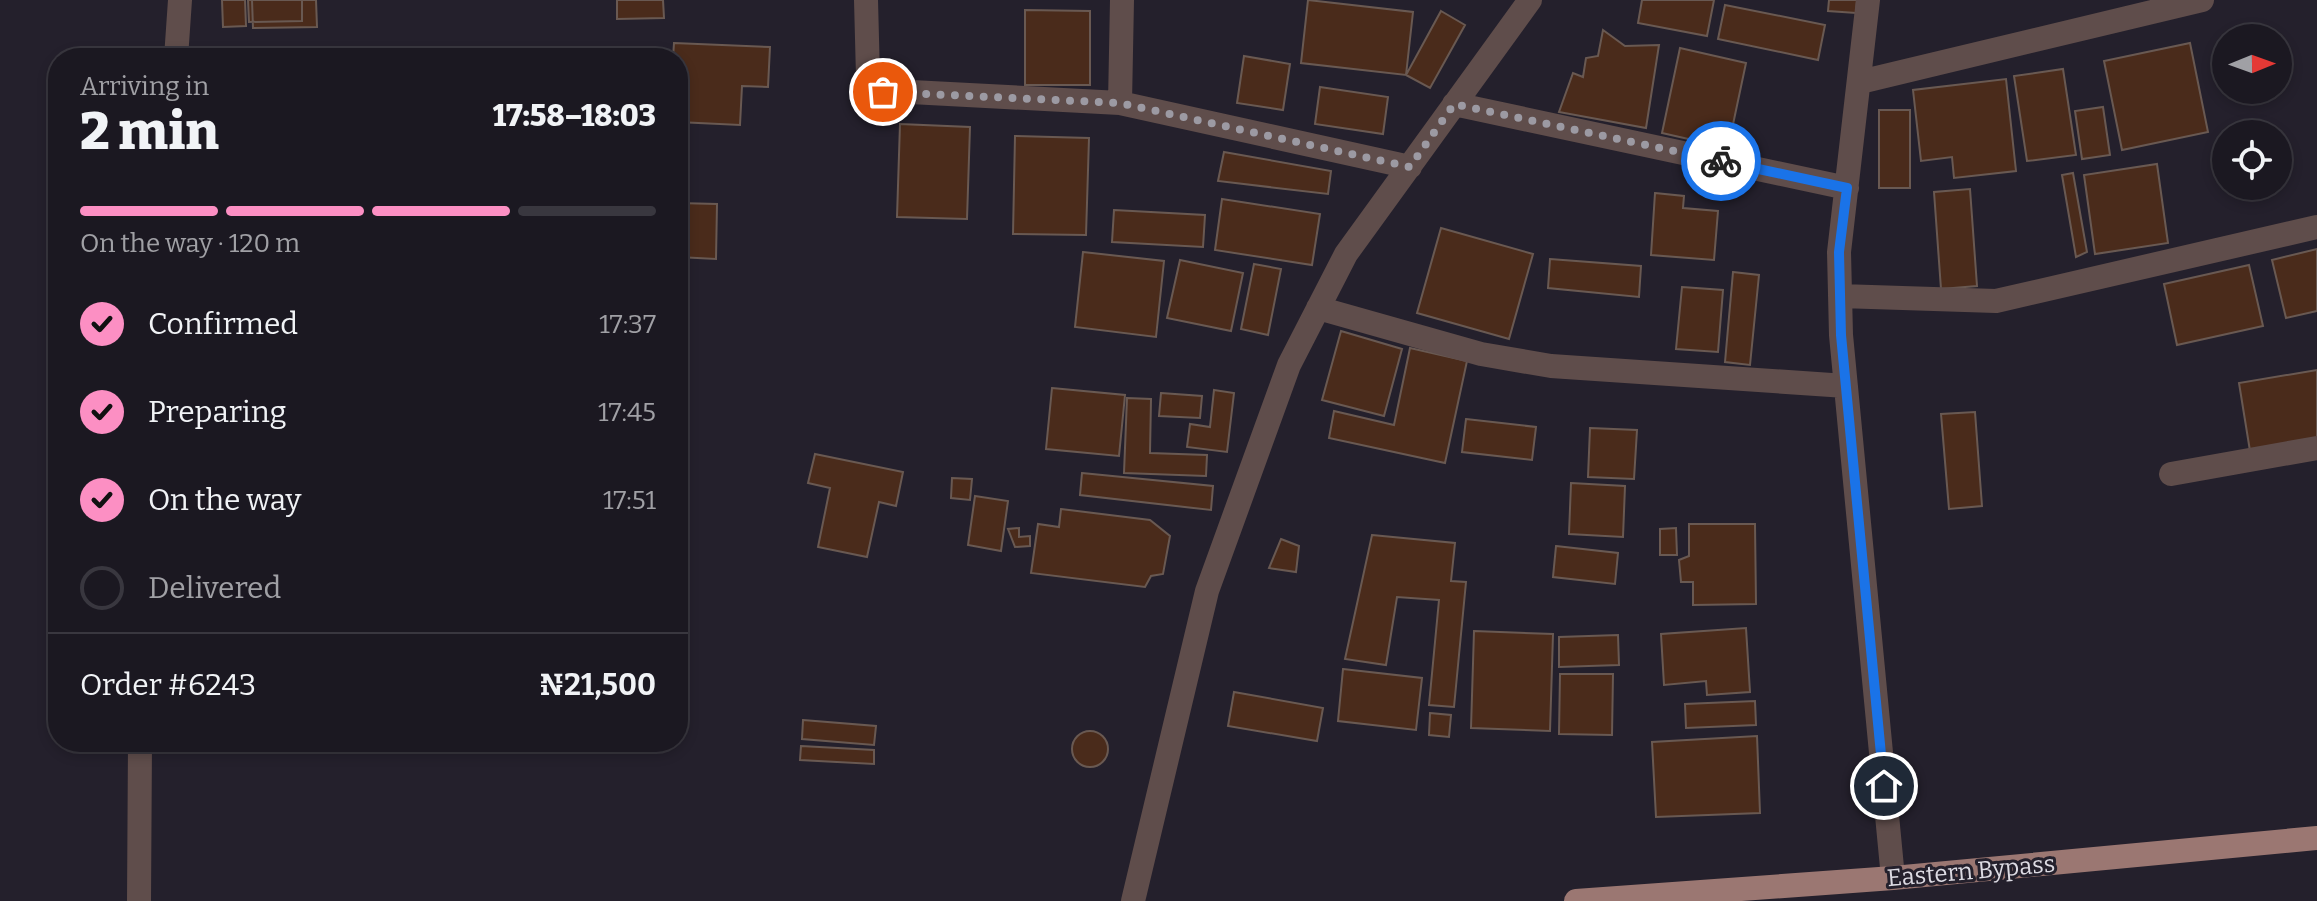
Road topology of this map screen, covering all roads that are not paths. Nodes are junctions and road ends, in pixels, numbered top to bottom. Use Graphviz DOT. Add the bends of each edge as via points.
graph roads {
  1 [pos="180,0"];
  2 [pos="866,0"];
  3 [pos="1122,0"];
  4 [pos="1530,0"];
  5 [pos="1868,0"];
  6 [pos="2202,0"];
  7 [pos="177,48"];
  8 [pos="1860,82"];
  9 [pos="1120,103"];
  10 [pos="1454,104"];
  11 [pos="1410,167"];
  12 [pos="1847,188"];
  13 [pos="2317,227"];
  14 [pos="1840,296"];
  15 [pos="1318,308"];
  16 [pos="1846,386"];
  17 [pos="2317,448"];
  18 [pos="2171,474"];
  19 [pos="140,752"];
  20 [pos="2317,838"];
  21 [pos="1893,878"];
  22 [pos="139,901"];
  23 [pos="1133,901"];
  24 [pos="1576,901"];
  1 -- 7 [label="street"];
  2 -- 9 [label="street" via="873,90"];
  3 -- 9 [label="street"];
  4 -- 10 [label="street"];
  5 -- 8 [label="street"];
  6 -- 8 [label="street"];
  8 -- 12 [label="street"];
  9 -- 11 [label="street"];
  10 -- 11 [label="street"];
  10 -- 12 [label="street"];
  11 -- 15 [label="street" via="1346,254"];
  12 -- 14 [label="street"];
  13 -- 14 [label="street" via="1996,301"];
  14 -- 16 [label="street"];
  15 -- 16 [label="street" via="1481,354 1551,366"];
  15 -- 23 [label="street" via="1289,365 1207,591"];
  16 -- 21 [label="street"];
  17 -- 18 [label="street"];
  19 -- 22 [label="street"];
  20 -- 21 [label="main road, Eastern Bypass"];
  21 -- 24 [label="main road, Eastern Bypass"];
}
